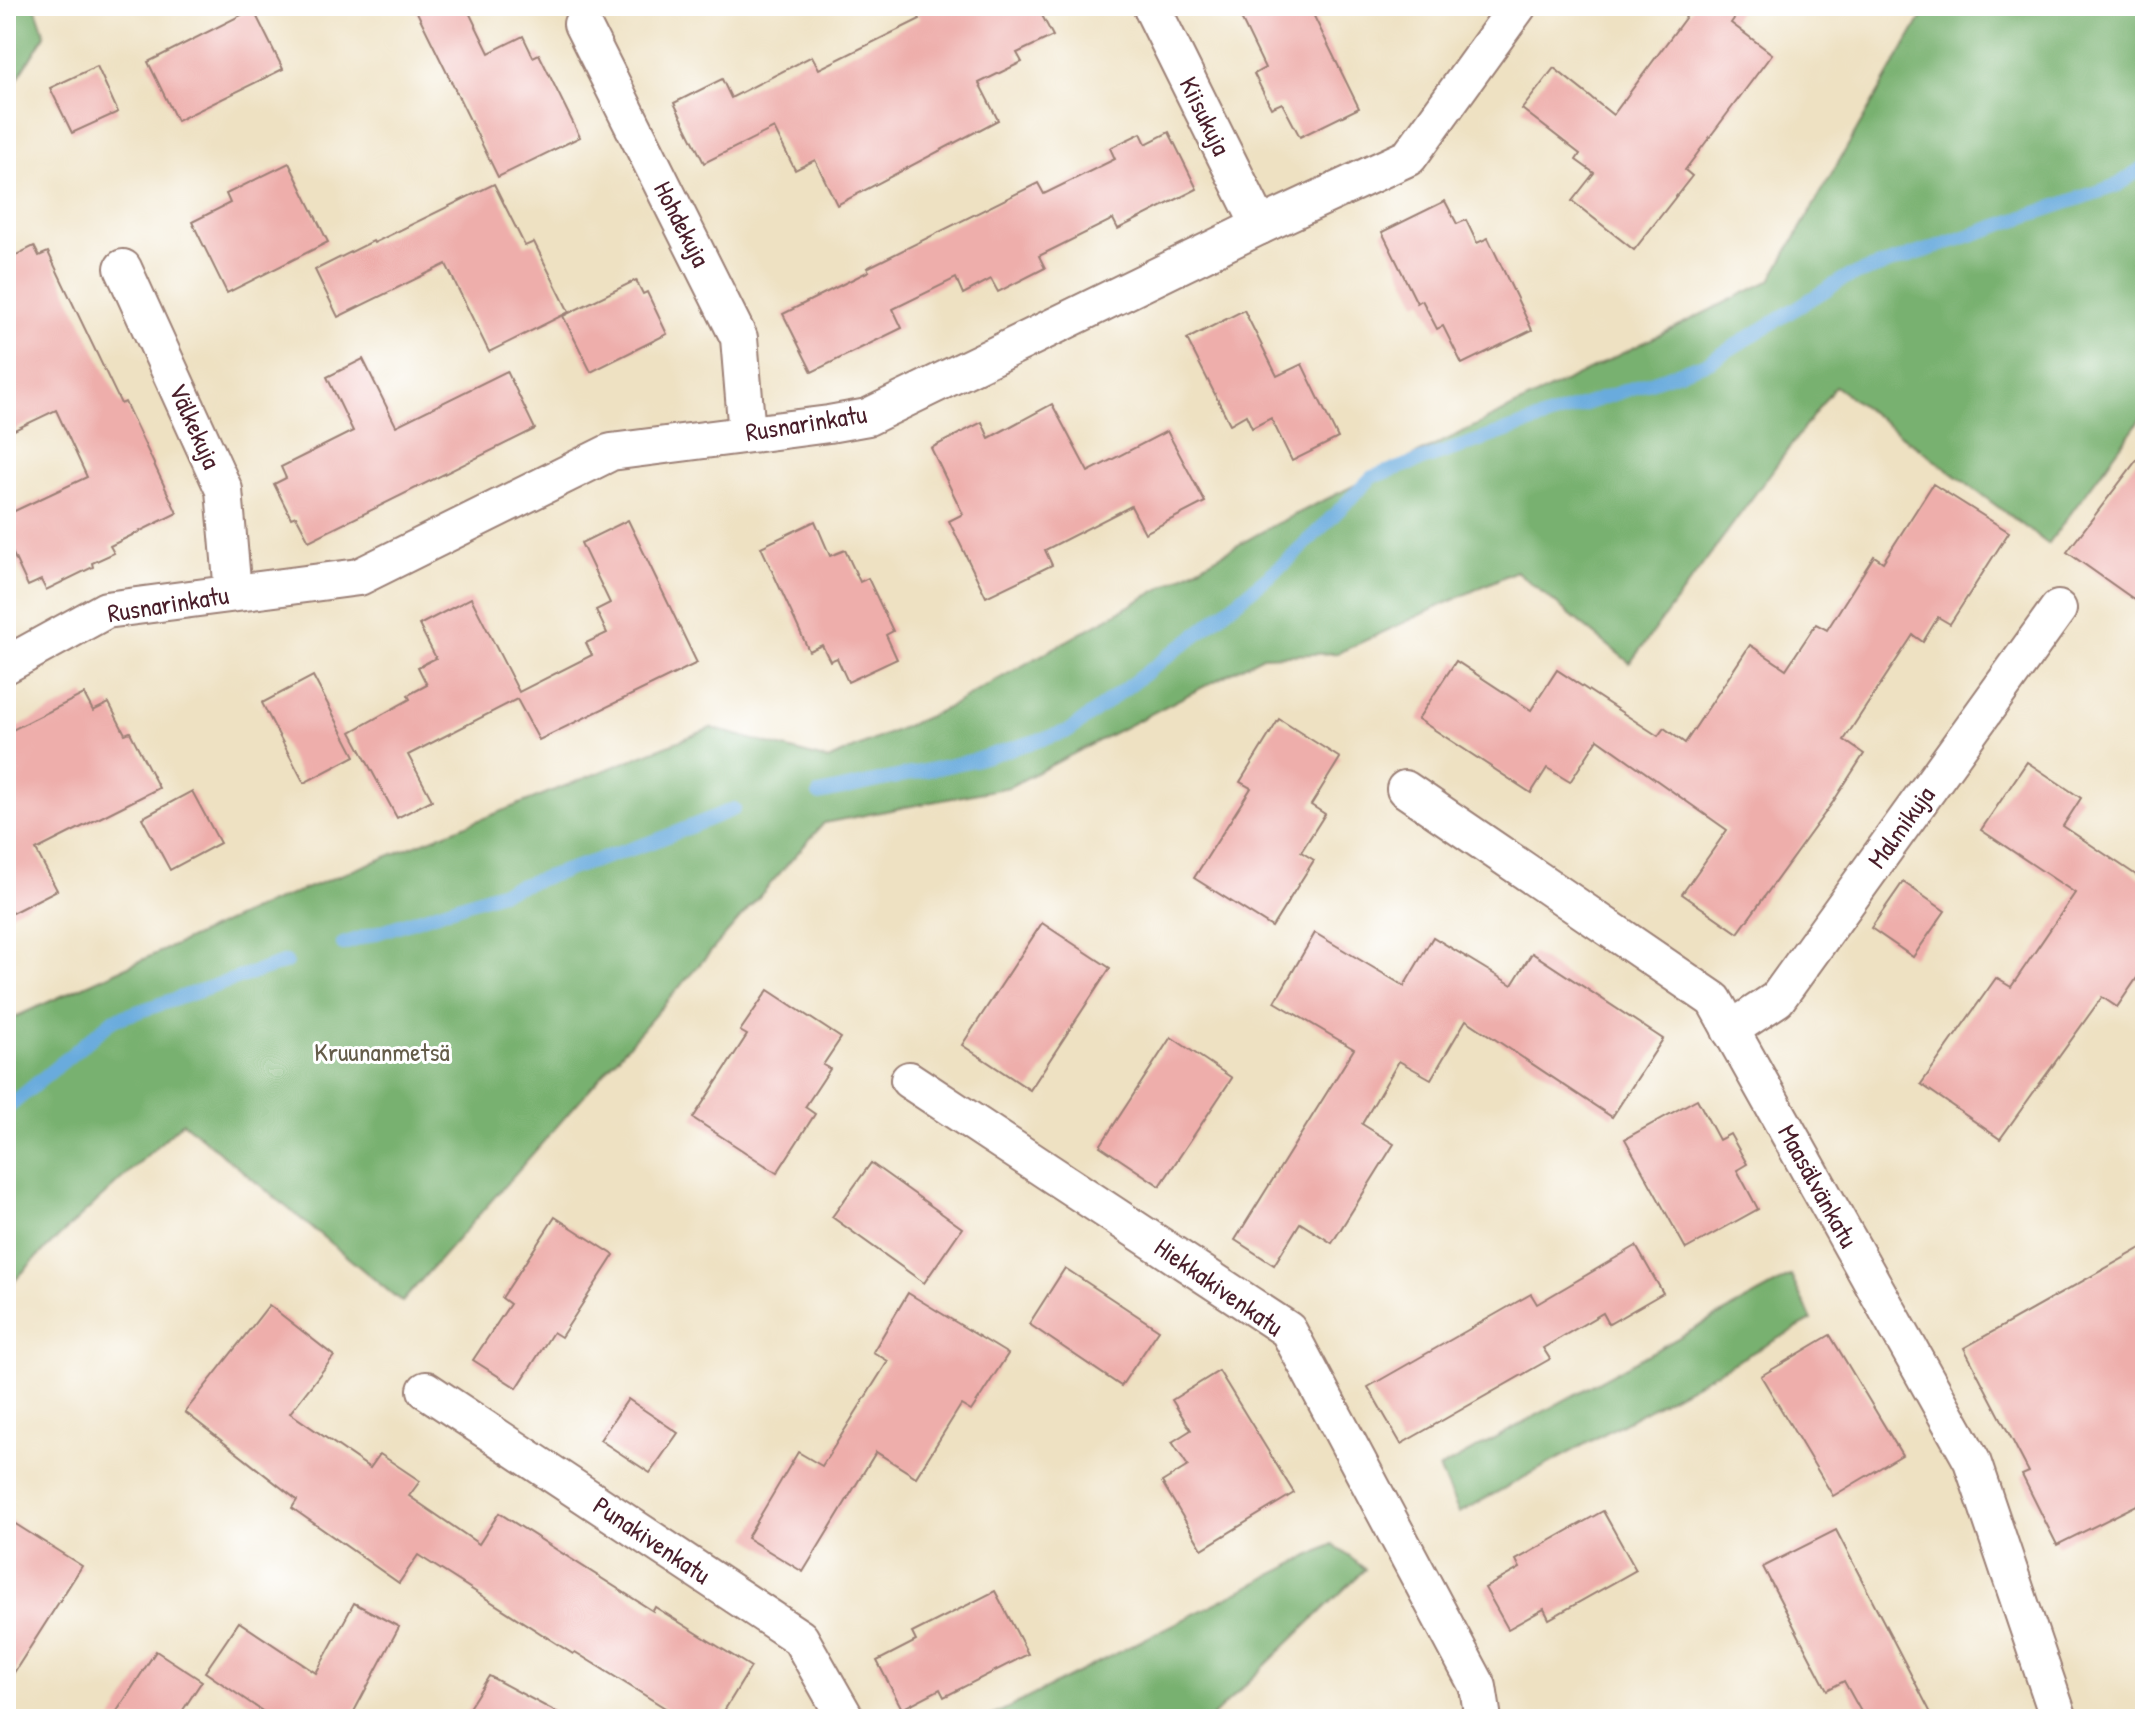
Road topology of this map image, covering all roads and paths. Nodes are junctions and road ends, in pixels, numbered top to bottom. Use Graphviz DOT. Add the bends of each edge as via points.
graph roads {
  1 [pos="1151,6"];
  2 [pos="1518,6"];
  3 [pos="582,24"];
  4 [pos="1260,226"];
  5 [pos="123,268"];
  6 [pos="747,434"];
  7 [pos="233,593"];
  8 [pos="2058,609"];
  9 [pos="6,665"];
  10 [pos="1405,789"];
  11 [pos="1730,1030"];
  12 [pos="909,1080"];
  13 [pos="426,1390"];
  14 [pos="846,1719"];
  15 [pos="1483,1719"];
  16 [pos="2059,1719"];
  1 -- 4 [label="street, Kiisukuja"];
  2 -- 4 [label="street, Rusnarinkatu" via="1409,157"];
  3 -- 6 [label="street, Hohdekuja" via="739,338"];
  4 -- 6 [label="street, Rusnarinkatu" via="868,417"];
  5 -- 7 [label="street, Välkekuja" via="224,490"];
  6 -- 7 [label="street, Rusnarinkatu" via="611,452 359,577"];
  7 -- 9 [label="street, Rusnarinkatu" via="106,610"];
  8 -- 11 [label="street, Malmikuja" via="1777,999"];
  10 -- 11 [label="street, Maasälvänkatu" via="1714,1000"];
  11 -- 16 [label="street, Maasälvänkatu" via="1972,1461"];
  12 -- 15 [label="street, Hiekkakivenkatu" via="1288,1330 1478,1687"];
  13 -- 14 [label="street, Punakivenkatu" via="800,1638"];
}
